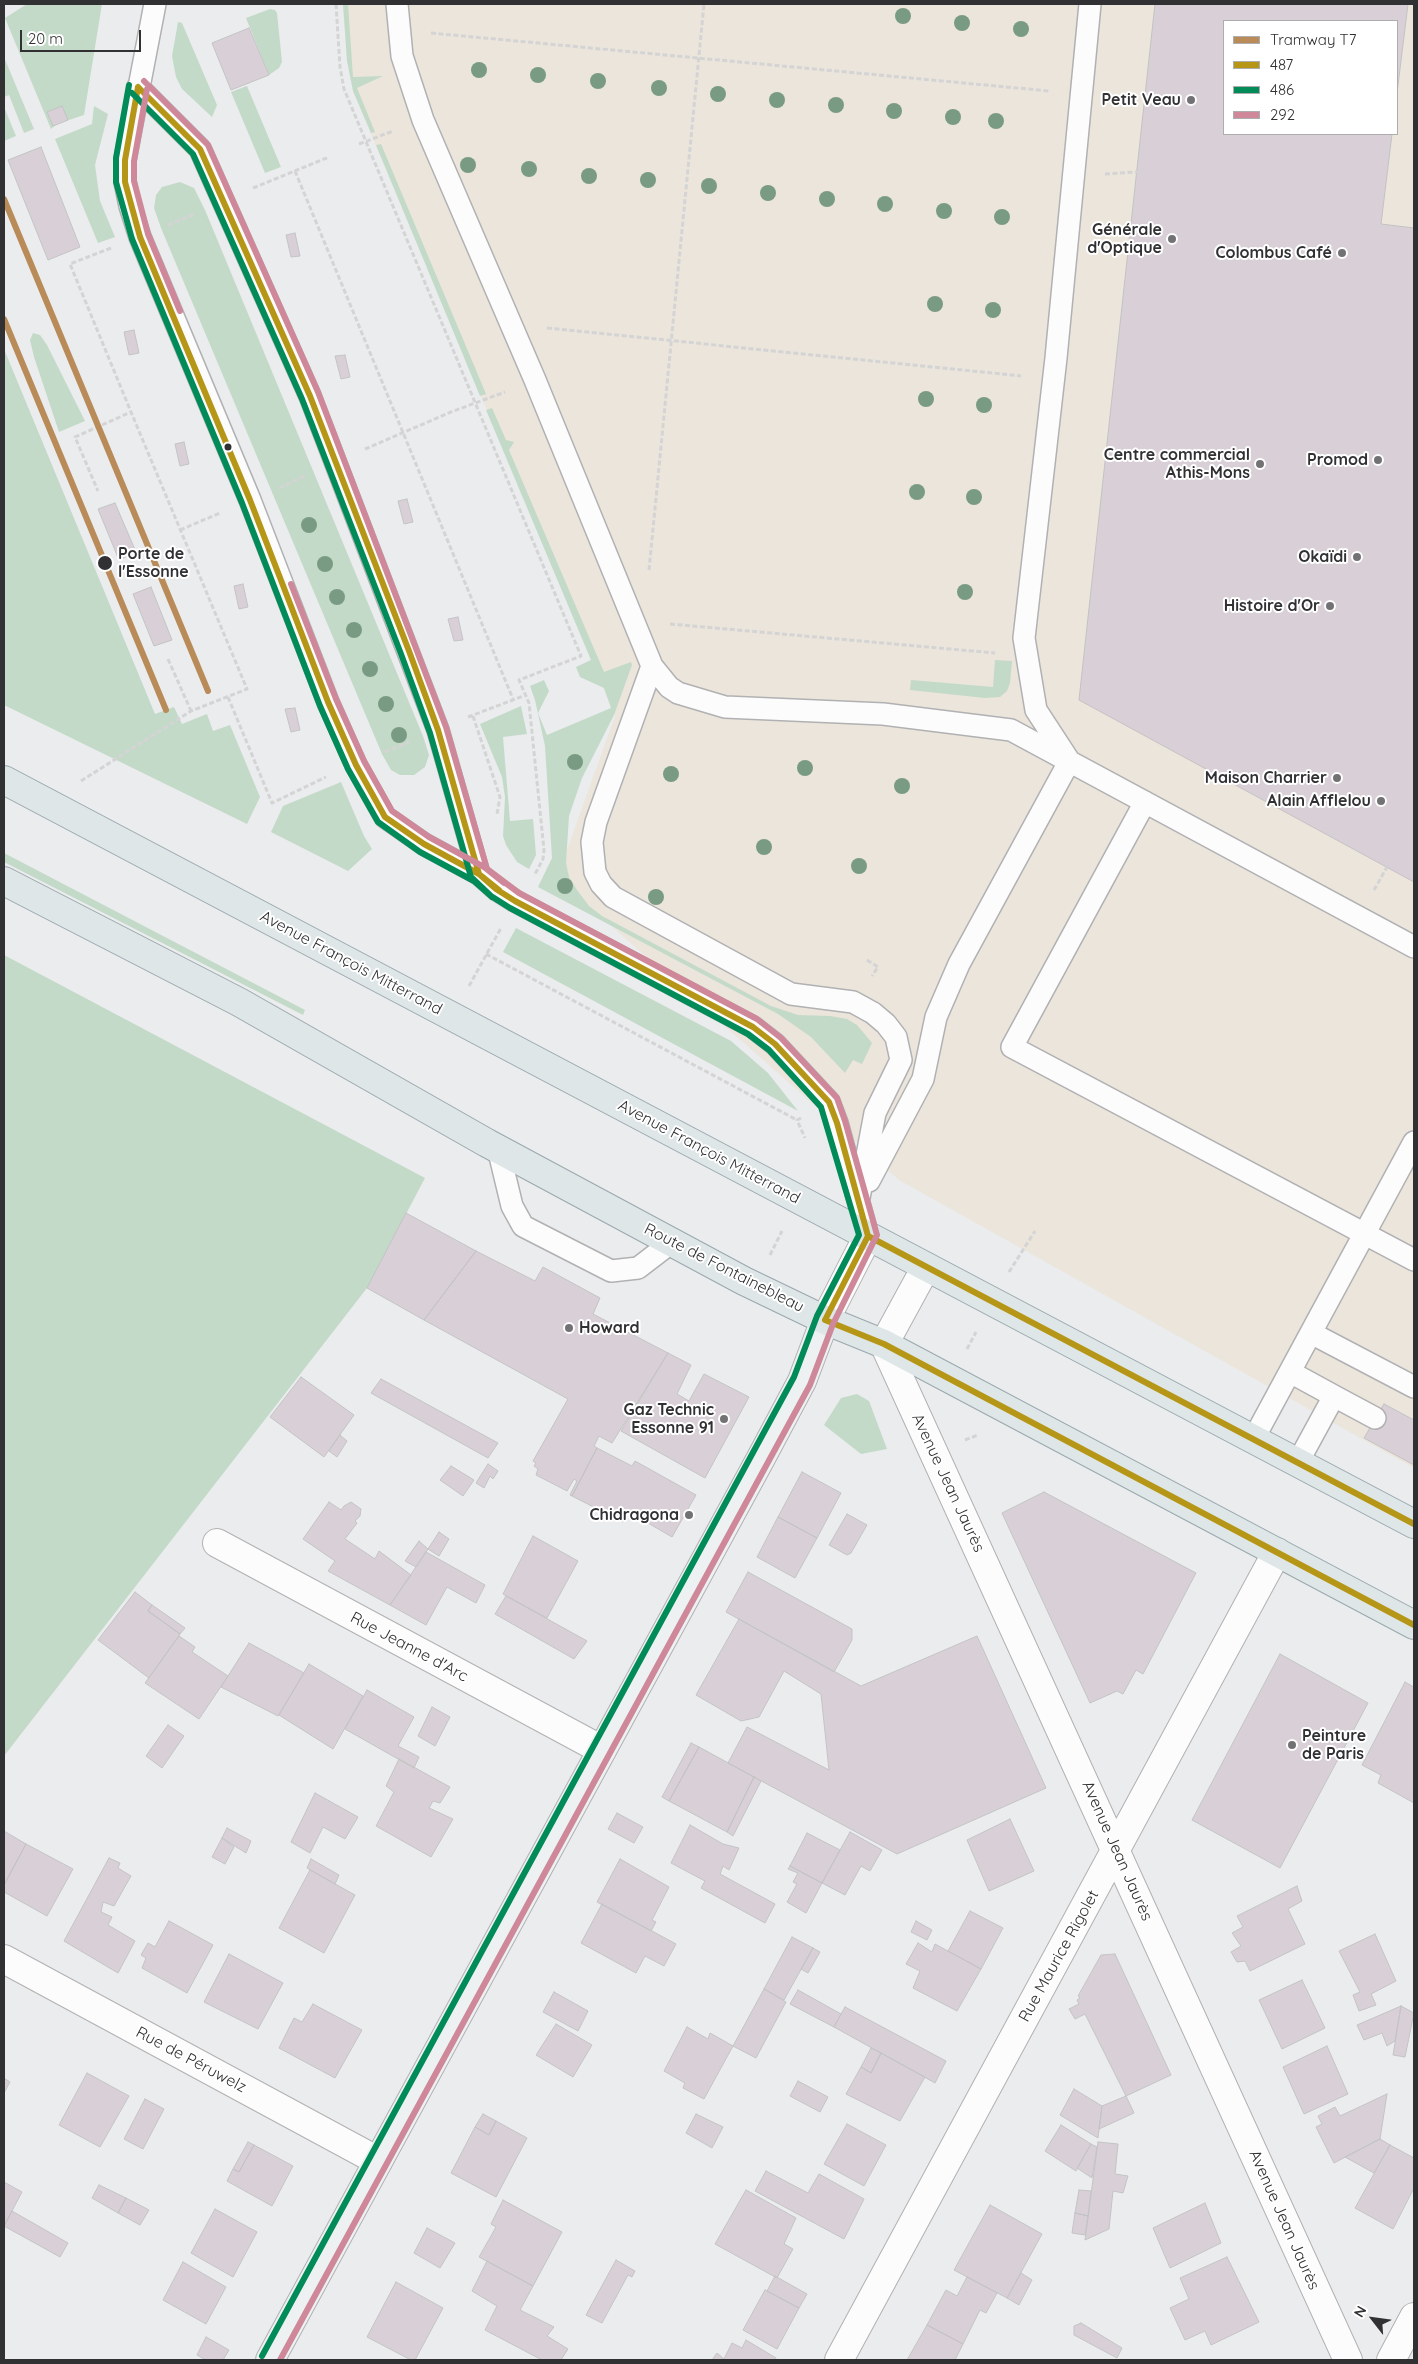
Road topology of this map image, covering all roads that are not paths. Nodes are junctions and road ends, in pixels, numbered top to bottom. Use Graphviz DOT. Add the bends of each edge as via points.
graph roads {
  1 [pos="155,4"];
  2 [pos="397,4"];
  3 [pos="1090,4"];
  4 [pos="138,87"];
  5 [pos="652,666"];
  6 [pos="1069,762"];
  7 [pos="4,780"];
  8 [pos="1145,802"];
  9 [pos="479,874"];
  10 [pos="4,881"];
  11 [pos="1414,947"];
  12 [pos="1414,1142"];
  13 [pos="492,1146"];
  14 [pos="858,1204"];
  15 [pos="1364,1234"];
  16 [pos="868,1236"];
  17 [pos="672,1242"];
  18 [pos="1414,1260"];
  19 [pos="926,1267"];
  20 [pos="825,1320"];
  21 [pos="1311,1334"];
  22 [pos="884,1344"];
  23 [pos="1290,1372"];
  24 [pos="1414,1387"];
  25 [pos="1334,1396"];
  26 [pos="1375,1418"];
  27 [pos="1254,1438"];
  28 [pos="1298,1462"];
  29 [pos="1414,1524"];
  30 [pos="217,1543"];
  31 [pos="1277,1552"];
  32 [pos="1414,1625"];
  33 [pos="602,1750"];
  34 [pos="1116,1849"];
  35 [pos="4,1959"];
  36 [pos="378,2161"];
  37 [pos="1414,2318"];
  38 [pos="270,2360"];
  39 [pos="839,2360"];
  40 [pos="1348,2360"];
  41 [pos="1391,2360"];
  1 -- 4 [label="lane"];
  2 -- 5 [label="lane" via="402,56 423,120 535,380"];
  3 -- 6 [label="lane" via="1056,358 1024,638 1036,710"];
  4 -- 9 [label="lane" via="200,150 310,396 438,730"];
  4 -- 9 [label="lane" via="125,160 124,182 130,206 328,702 384,817 424,844"];
  5 -- 6 [label="lane" via="662,681 678,693 725,708 883,714 1011,730"];
  5 -- 14 [label="lane" via="596,822 592,842 595,872 613,897 791,994 853,1002 886,1024 896,1038 901,1060 875,1114"];
  6 -- 8 [label="lane"];
  6 -- 14 [label="lane" via="959,964 936,1017 923,1079"];
  7 -- 16 [label="main road, Avenue François Mitterrand"];
  8 -- 11 [label="lane"];
  8 -- 15 [label="lane" via="1012,1047"];
  9 -- 14 [label="lane" via="515,901 753,1027 775,1044 829,1102"];
  10 -- 13 [label="main road" via="238,1002"];
  12 -- 15 [label="lane"];
  13 -- 17 [label="main road, Route de Fontainebleau"];
  13 -- 17 [label="lane" via="512,1206 523,1226 611,1271 638,1268"];
  14 -- 16 [label="lane"];
  15 -- 18 [label="lane"];
  15 -- 21 [label="lane"];
  16 -- 19 [label="main road, Avenue François Mitterrand"];
  16 -- 20 [label="street"];
  17 -- 20 [label="main road, Route de Fontainebleau"];
  19 -- 22 [label="street"];
  19 -- 27 [label="main road, Avenue François Mitterrand"];
  20 -- 22 [label="main road, Route de Fontainebleau"];
  20 -- 33 [label="street" via="802,1381"];
  21 -- 23 [label="lane"];
  21 -- 24 [label="lane"];
  22 -- 31 [label="main road, Route de Fontainebleau"];
  22 -- 34 [label="street, Avenue Jean Jaurès"];
  23 -- 25 [label="lane"];
  23 -- 27 [label="lane"];
  25 -- 26 [label="lane"];
  25 -- 28 [label="lane"];
  27 -- 28 [label="main road, Avenue François Mitterrand"];
  28 -- 29 [label="main road, Avenue François Mitterrand"];
  30 -- 33 [label="street, Rue Jeanne d'Arc"];
  31 -- 32 [label="main road, Route de Fontainebleau"];
  31 -- 34 [label="street, Rue Maurice Rigolet"];
  33 -- 36 [label="street"];
  34 -- 39 [label="street, Rue Maurice Rigolet"];
  34 -- 40 [label="street, Avenue Jean Jaurès"];
  35 -- 36 [label="street, Rue de Péruwelz"];
  36 -- 38 [label="street"];
  37 -- 41 [label="street"];
}
